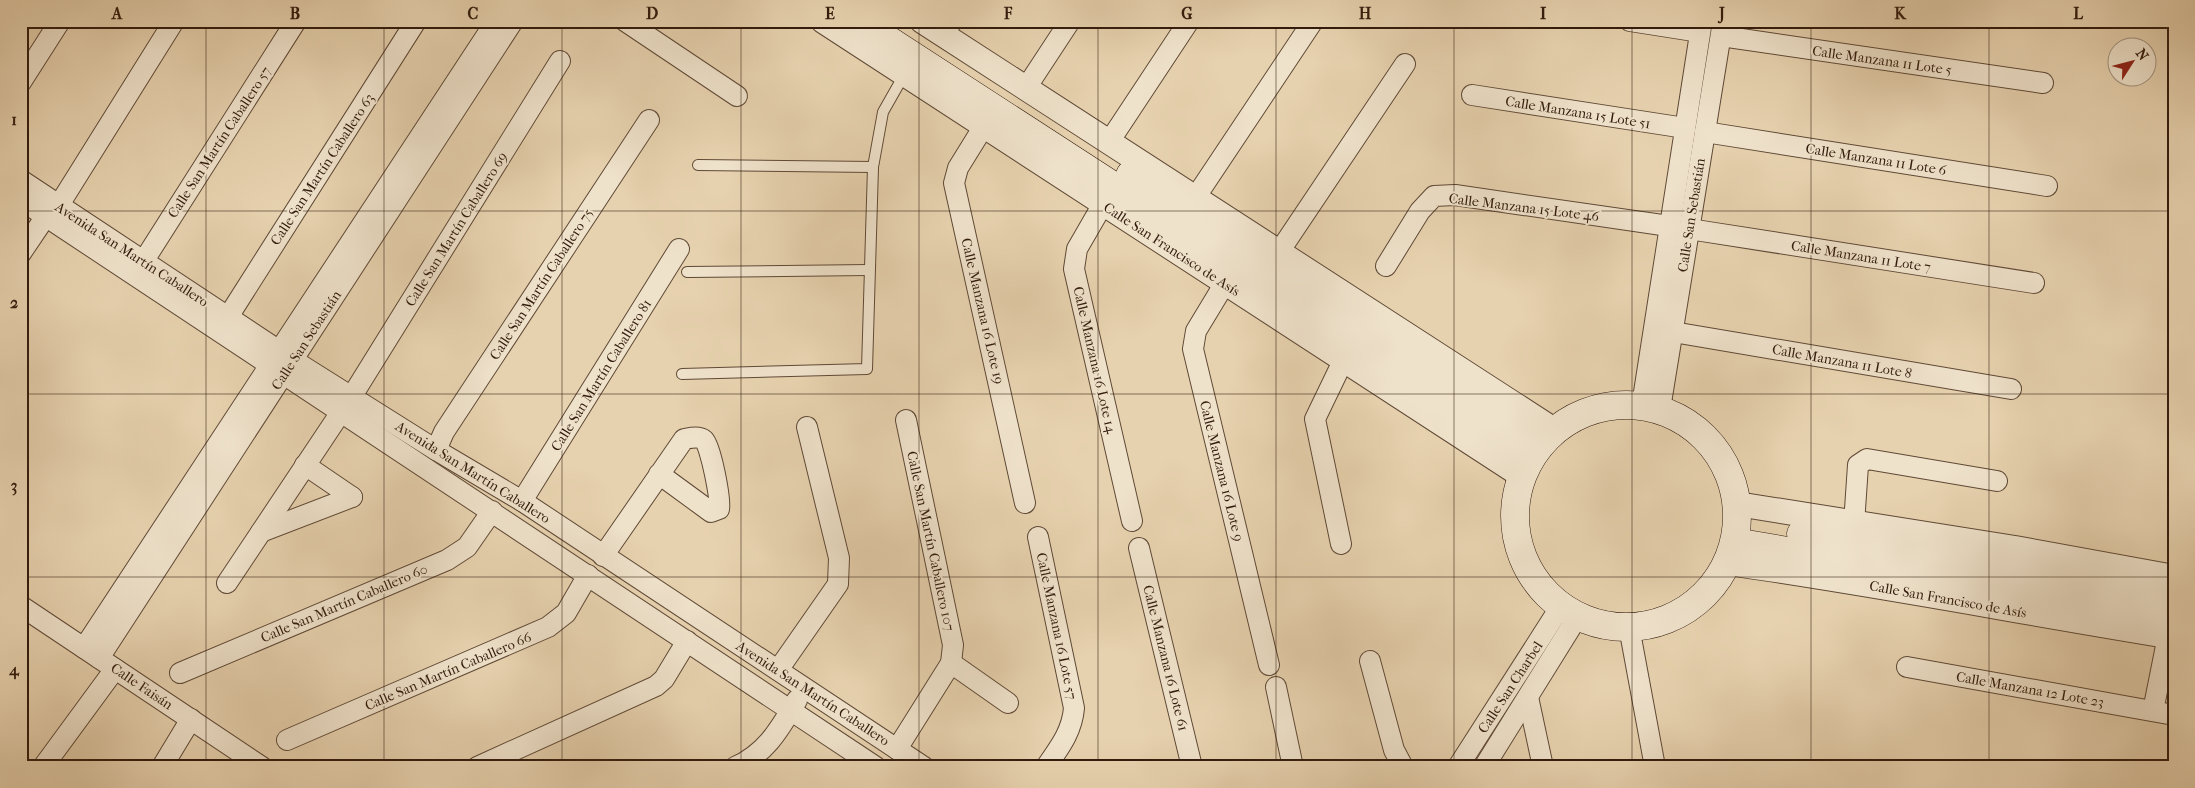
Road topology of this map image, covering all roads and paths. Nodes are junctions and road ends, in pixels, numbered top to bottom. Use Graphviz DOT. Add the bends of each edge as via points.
graph roads {
  1 [pos="60,21"];
  2 [pos="174,21"];
  3 [pos="296,21"];
  4 [pos="416,21"];
  5 [pos="496,21"];
  6 [pos="513,21"];
  7 [pos="625,21"];
  8 [pos="823,21"];
  9 [pos="859,21"];
  10 [pos="893,21"];
  11 [pos="922,21"];
  12 [pos="1070,21"];
  13 [pos="1189,21"];
  14 [pos="1313,21"];
  15 [pos="1630,21"];
  16 [pos="1701,27"];
  17 [pos="948,28"];
  18 [pos="1722,28"];
  19 [pos="560,61"];
  20 [pos="1404,64"];
  21 [pos="904,75"];
  22 [pos="21,82"];
  23 [pos="2043,83"];
  24 [pos="1026,88"];
  25 [pos="1472,95"];
  26 [pos="737,96"];
  27 [pos="649,120"];
  28 [pos="984,126"];
  29 [pos="1684,128"];
  30 [pos="1705,132"];
  31 [pos="1109,142"];
  32 [pos="698,165"];
  33 [pos="873,167"];
  34 [pos="21,180"];
  35 [pos="2047,186"];
  36 [pos="1195,198"];
  37 [pos="21,200"];
  38 [pos="1103,204"];
  39 [pos="52,211"];
  40 [pos="1669,226"];
  41 [pos="1689,228"];
  42 [pos="679,249"];
  43 [pos="1278,252"];
  44 [pos="21,253"];
  45 [pos="143,262"];
  46 [pos="1386,266"];
  47 [pos="869,270"];
  48 [pos="687,272"];
  49 [pos="1225,283"];
  50 [pos="2034,283"];
  51 [pos="228,317"];
  52 [pos="1673,332"];
  53 [pos="1343,361"];
  54 [pos="282,362"];
  55 [pos="682,374"];
  56 [pos="2011,389"];
  57 [pos="346,404"];
  58 [pos="1651,407"];
  59 [pos="906,420"];
  60 [pos="807,427"];
  61 [pos="436,450"];
  62 [pos="1537,451"];
  63 [pos="305,466"];
  64 [pos="659,474"];
  65 [pos="1997,481"];
  66 [pos="522,501"];
  67 [pos="1025,503"];
  68 [pos="492,511"];
  69 [pos="1132,521"];
  70 [pos="1854,524"];
  71 [pos="261,532"];
  72 [pos="1734,533"];
  73 [pos="1038,537"];
  74 [pos="1341,544"];
  75 [pos="1139,548"];
  76 [pos="603,556"];
  77 [pos="588,575"];
  78 [pos="2174,577"];
  79 [pos="227,583"];
  80 [pos="2174,596"];
  81 [pos="21,606"];
  82 [pos="1570,611"];
  83 [pos="1629,627"];
  84 [pos="2172,630"];
  85 [pos="687,642"];
  86 [pos="99,658"];
  87 [pos="1370,661"];
  88 [pos="951,663"];
  89 [pos="1269,665"];
  90 [pos="1907,667"];
  91 [pos="778,670"];
  92 [pos="180,673"];
  93 [pos="1276,687"];
  94 [pos="804,688"];
  95 [pos="1528,697"];
  96 [pos="1008,703"];
  97 [pos="791,710"];
  98 [pos="2153,711"];
  99 [pos="2174,715"];
  100 [pos="191,719"];
  101 [pos="287,740"];
  102 [pos="897,749"];
  103 [pos="43,767"];
  104 [pos="162,767"];
  105 [pos="262,767"];
  106 [pos="477,767"];
  107 [pos="735,767"];
  108 [pos="876,767"];
  109 [pos="924,767"];
  110 [pos="1046,767"];
  111 [pos="1192,767"];
  112 [pos="1293,767"];
  113 [pos="1403,767"];
  114 [pos="1458,767"];
  115 [pos="1484,767"];
  116 [pos="1544,767"];
  117 [pos="1655,767"];
  1 -- 22 [label="street"];
  2 -- 39 [label="street"];
  3 -- 45 [label="street, Calle San Martín Caballero 57"];
  4 -- 51 [label="street, Calle San Martín Caballero 63"];
  5 -- 54 [label="street, Calle San Sebastián"];
  6 -- 54 [label="street, Calle San Sebastián"];
  7 -- 26 [label="street"];
  8 -- 21 [label="street, Calle San Francisco de Asís"];
  9 -- 62 [label="main road, Calle San Francisco de Asís"];
  10 -- 62 [label="main road"];
  11 -- 17 [label="street"];
  12 -- 24 [label="street"];
  13 -- 31 [label="street"];
  14 -- 36 [label="street"];
  15 -- 16 [label="street"];
  16 -- 29 [label="street, Calle San Sebastián"];
  17 -- 24 [label="street"];
  18 -- 23 [label="street, Calle Manzana 11 Lote 5"];
  18 -- 30 [label="street, Calle San Sebastián"];
  19 -- 57 [label="street, Calle San Martín Caballero 69"];
  20 -- 43 [label="street"];
  21 -- 28 [label="street, Calle San Francisco de Asís"];
  21 -- 33 [label="lane" via="883,112"];
  24 -- 31 [label="street"];
  25 -- 29 [label="street, Calle Manzana 15 Lote 51"];
  27 -- 61 [label="street, Calle San Martín Caballero 75" via="444,432"];
  28 -- 38 [label="street, Calle San Francisco de Asís"];
  28 -- 67 [label="street, Calle Manzana 16 Lote 19" via="955,174 954,183"];
  29 -- 40 [label="street, Calle San Sebastián"];
  30 -- 35 [label="street, Calle Manzana 11 Lote 6"];
  30 -- 41 [label="street, Calle San Sebastián"];
  31 -- 36 [label="street"];
  32 -- 33 [label="lane"];
  33 -- 47 [label="lane"];
  34 -- 39 [label="street, Avenida San Martín Caballero"];
  36 -- 43 [label="street"];
  37 -- 39 [label="street, Avenida San Martín Caballero"];
  38 -- 49 [label="street, Calle San Francisco de Asís"];
  38 -- 69 [label="street, Calle Manzana 16 Lote 14" via="1077,249 1074,270"];
  39 -- 44 [label="street"];
  39 -- 45 [label="street, Avenida San Martín Caballero"];
  39 -- 54 [label="street, Avenida San Martín Caballero"];
  40 -- 46 [label="street, Calle Manzana 15 Lote 46" via="1455,195 1434,196"];
  40 -- 58 [label="street, Calle San Sebastián"];
  41 -- 50 [label="street, Calle Manzana 11 Lote 7"];
  41 -- 52 [label="street, Calle San Sebastián"];
  42 -- 66 [label="street, Calle San Martín Caballero 81"];
  43 -- 62 [label="street"];
  45 -- 51 [label="street, Avenida San Martín Caballero"];
  47 -- 48 [label="lane"];
  47 -- 55 [label="lane" via="867,370"];
  49 -- 53 [label="street, Calle San Francisco de Asís"];
  49 -- 89 [label="street, Calle Manzana 16 Lote 9" via="1196,331 1193,349"];
  51 -- 54 [label="street, Avenida San Martín Caballero"];
  52 -- 56 [label="street, Calle Manzana 11 Lote 8"];
  52 -- 58 [label="street, Calle San Sebastián"];
  53 -- 62 [label="street, Calle San Francisco de Asís"];
  53 -- 74 [label="street" via="1315,419"];
  54 -- 57 [label="street, Avenida San Martín Caballero"];
  54 -- 86 [label="street, Calle San Sebastián"];
  57 -- 61 [label="street, Avenida San Martín Caballero"];
  57 -- 63 [label="street, Calle San Martín Caballero 69"];
  57 -- 68 [label="street, Avenida San Martín Caballero"];
  58 -- 62 [label="main road" via="1595,408"];
  58 -- 72 [label="main road" via="1698,430 1725,463"];
  59 -- 88 [label="street, Calle San Martín Caballero 107" via="953,645"];
  60 -- 91 [label="street" via="840,571 838,584"];
  61 -- 66 [label="street, Avenida San Martín Caballero"];
  62 -- 82 [label="main road" via="1515,512 1520,548 1536,580"];
  63 -- 71 [label="street, Calle San Martín Caballero 69"];
  63 -- 71 [label="street" via="352,497"];
  64 -- 76 [label="street"];
  65 -- 70 [label="street" via="1867,459 1858,466"];
  66 -- 76 [label="street, Avenida San Martín Caballero"];
  68 -- 77 [label="street, Avenida San Martín Caballero"];
  68 -- 92 [label="street, Calle San Martín Caballero 60" via="467,547 447,560"];
  70 -- 72 [label="street"];
  70 -- 78 [label="street" via="2016,548"];
  71 -- 79 [label="street, Calle San Martín Caballero 69"];
  72 -- 80 [label="main road"];
  72 -- 83 [label="main road" via="1706,596 1669,619"];
  72 -- 84 [label="main road, Calle San Francisco de Asís"];
  73 -- 110 [label="street, Calle Manzana 16 Lote 57" via="1074,708 1068,735"];
  75 -- 111 [label="street, Calle Manzana 16 Lote 61"];
  76 -- 91 [label="street, Avenida San Martín Caballero"];
  77 -- 85 [label="street, Avenida San Martín Caballero"];
  77 -- 101 [label="street, Calle San Martín Caballero 66" via="566,613 548,627"];
  81 -- 86 [label="street, Calle Faisán"];
  82 -- 83 [label="main road" via="1603,625"];
  82 -- 95 [label="street, Calle San Charbel"];
  82 -- 114 [label="street, Calle San Charbel"];
  83 -- 117 [label="street"];
  84 -- 98 [label="street, Calle San Francisco de Asís"];
  85 -- 97 [label="street, Avenida San Martín Caballero"];
  85 -- 106 [label="street" via="664,679 650,690"];
  86 -- 100 [label="street, Calle Faisán"];
  86 -- 103 [label="street, Calle San Sebastián"];
  87 -- 113 [label="street" via="1394,750"];
  88 -- 96 [label="street"];
  88 -- 102 [label="street"];
  90 -- 98 [label="street, Calle Manzana 12 Lote 23"];
  91 -- 94 [label="street, Avenida San Martín Caballero"];
  93 -- 112 [label="street"];
  94 -- 97 [label="street"];
  94 -- 102 [label="street, Avenida San Martín Caballero"];
  95 -- 115 [label="street, Calle San Charbel"];
  95 -- 116 [label="street"];
  97 -- 107 [label="street" via="764,748"];
  97 -- 108 [label="street, Avenida San Martín Caballero"];
  98 -- 99 [label="street, Calle Manzana 12 Lote 23"];
  100 -- 104 [label="street"];
  100 -- 105 [label="street, Calle Faisán"];
  102 -- 109 [label="street, Avenida San Martín Caballero"];
}
